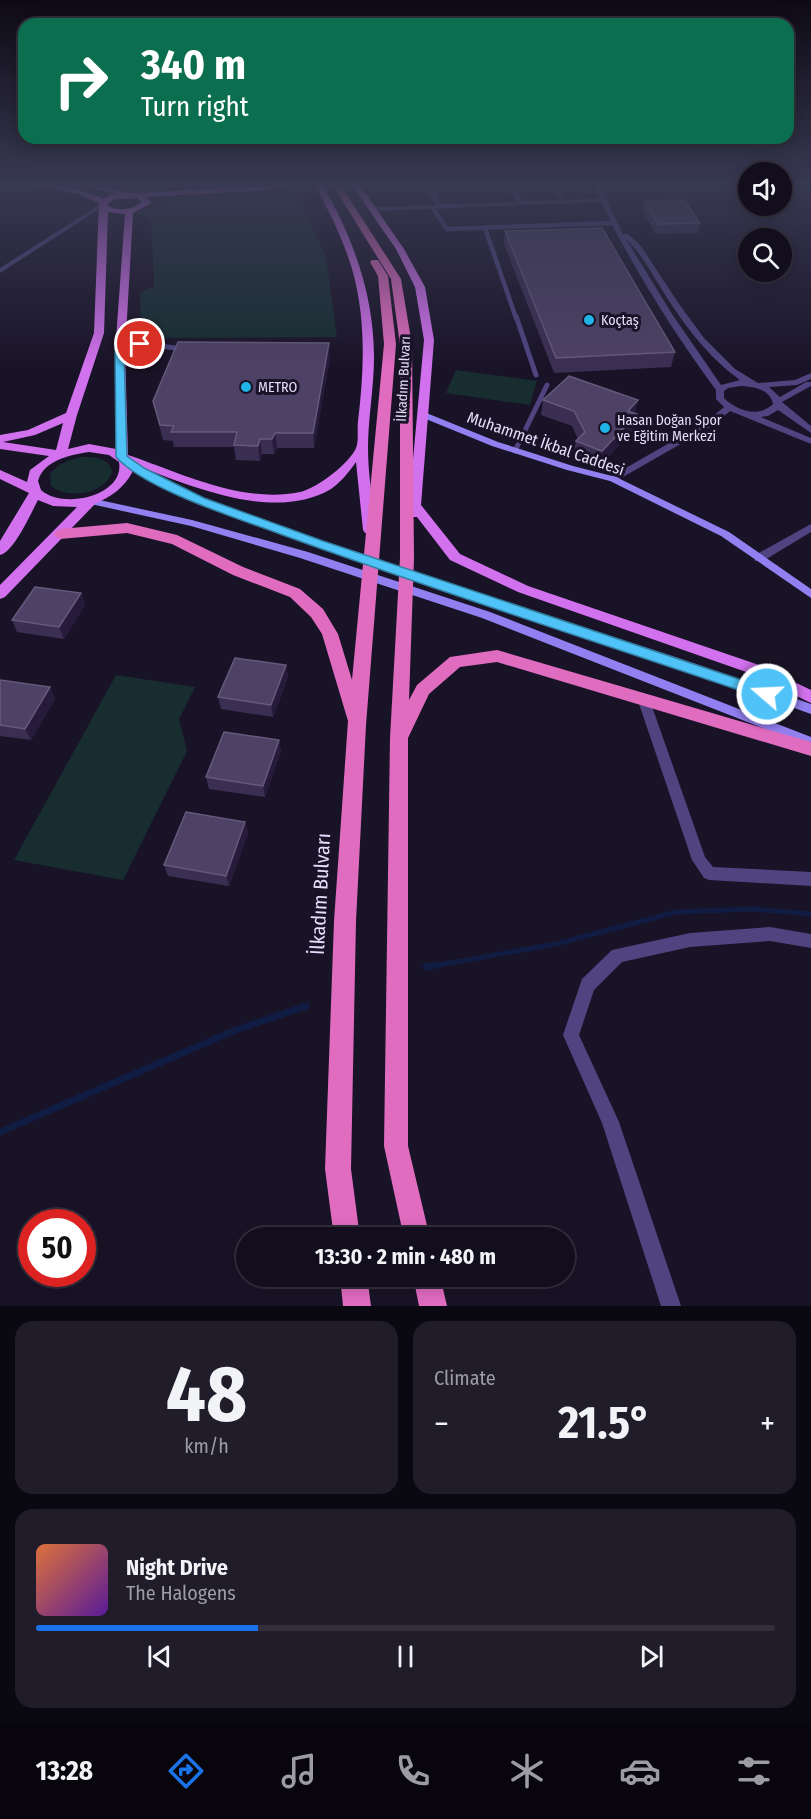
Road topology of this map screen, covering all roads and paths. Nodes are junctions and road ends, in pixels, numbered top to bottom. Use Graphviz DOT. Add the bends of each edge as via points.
graph roads {
  1 [pos="41,245"];
  2 [pos="101,245"];
  3 [pos="127,245"];
  4 [pos="348,245"];
  5 [pos="365,245"];
  6 [pos="374,245"];
  7 [pos="397,245"];
  8 [pos="490,245"];
  9 [pos="627,245"];
  10 [pos="636,245"];
  11 [pos="0,271"];
  12 [pos="120,341"];
  13 [pos="398,344"];
  14 [pos="189,349"];
  15 [pos="536,375"];
  16 [pos="811,376"];
  17 [pos="811,383"];
  18 [pos="547,385"];
  19 [pos="753,385"];
  20 [pos="720,390"];
  21 [pos="778,403"];
  22 [pos="729,408"];
  23 [pos="746,414"];
  24 [pos="71,415"];
  25 [pos="424,415"];
  26 [pos="709,424"];
  27 [pos="811,430"];
  28 [pos="0,439"];
  29 [pos="811,441"];
  30 [pos="0,445"];
  31 [pos="362,449"];
  32 [pos="515,451"];
  33 [pos="61,454"];
  34 [pos="122,457"];
  35 [pos="0,474"];
  36 [pos="613,479"];
  37 [pos="36,492"];
  38 [pos="90,501"];
  39 [pos="415,506"];
  40 [pos="811,527"];
  41 [pos="60,534"];
  42 [pos="0,551"];
  43 [pos="372,553"];
  44 [pos="407,558"];
  45 [pos="759,558"];
  46 [pos="0,594"];
  47 [pos="811,594"];
  48 [pos="811,697"];
  49 [pos="643,698"];
  50 [pos="811,709"];
  51 [pos="357,725"];
  52 [pos="399,738"];
  53 [pos="811,742"];
  54 [pos="811,749"];
  55 [pos="811,879"];
  56 [pos="811,941"];
  57 [pos="346,1227"];
  58 [pos="414,1227"];
  59 [pos="354,1287"];
  60 [pos="429,1287"];
  61 [pos="357,1306"];
  62 [pos="433,1306"];
  63 [pos="671,1306"];
  1 -- 11 [label="street"];
  2 -- 24 [label="main road" via="98,336"];
  3 -- 12 [label="main road"];
  4 -- 31 [label="main road, İlkadım Bulvarı" via="368,317 369,378"];
  5 -- 13 [label="highway, İlkadım Bulvarı" via="384,276"];
  6 -- 13 [label="highway, İlkadım Bulvarı" via="396,279"];
  7 -- 25 [label="main road, İlkadım Bulvarı" via="420,287 429,340"];
  8 -- 15 [label="lane"];
  9 -- 20 [label="street" via="685,343"];
  10 -- 19 [label="street" via="708,350 730,371"];
  12 -- 14 [label="lane"];
  12 -- 34 [label="main road"];
  13 -- 43 [label="highway, İlkadım Bulvarı"];
  13 -- 44 [label="highway, İlkadım Bulvarı"];
  16 -- 19 [label="street" via="777,386"];
  17 -- 21 [label="street"];
  18 -- 32 [label="lane"];
  19 -- 20 [label="street" via="732,384"];
  19 -- 21 [label="street" via="769,390"];
  20 -- 22 [label="street" via="720,399"];
  21 -- 23 [label="street" via="770,412"];
  21 -- 27 [label="street"];
  22 -- 23 [label="street"];
  22 -- 26 [label="street"];
  23 -- 26 [label="street"];
  23 -- 29 [label="street"];
  24 -- 28 [label="main road" via="31,433"];
  24 -- 33 [label="main road"];
  25 -- 32 [label="main road, Muhammet İkbal Caddesi"];
  25 -- 39 [label="main road, İlkadım Bulvarı"];
  26 -- 36 [label="street"];
  30 -- 33 [label="main road"];
  31 -- 34 [label="main road" via="326,486 299,496 260,498 207,487"];
  31 -- 43 [label="main road, İlkadım Bulvarı"];
  32 -- 36 [label="main road, Muhammet İkbal Caddesi"];
  33 -- 34 [label="main road" via="95,448"];
  33 -- 37 [label="main road" via="34,476"];
  34 -- 38 [label="main road" via="128,472 124,480"];
  34 -- 50 [label="main road" via="140,471 200,501"];
  35 -- 37 [label="main road"];
  36 -- 45 [label="main road, Muhammet İkbal Caddesi" via="725,534"];
  37 -- 38 [label="main road" via="58,503"];
  37 -- 42 [label="main road"];
  38 -- 41 [label="main road"];
  38 -- 53 [label="main road" via="192,522 486,615"];
  39 -- 44 [label="main road, İlkadım Bulvarı"];
  39 -- 48 [label="main road" via="455,557 523,589 754,669"];
  40 -- 45 [label="street"];
  41 -- 46 [label="main road"];
  41 -- 51 [label="highway" via="127,528 177,540 238,571 295,593 330,634"];
  43 -- 51 [label="highway, İlkadım Bulvarı"];
  44 -- 52 [label="highway, İlkadım Bulvarı"];
  45 -- 47 [label="main road, Muhammet İkbal Caddesi"];
  49 -- 52 [label="highway" via="496,656 456,661 423,690"];
  49 -- 54 [label="highway"];
  49 -- 55 [label="street" via="699,860 709,873"];
  51 -- 57 [label="highway, İlkadım Bulvarı" via="345,921 338,1169"];
  52 -- 58 [label="highway, İlkadım Bulvarı" via="396,1146"];
  56 -- 63 [label="street" via="770,934 690,940 618,955 588,985 571,1035 610,1122"];
  59 -- 61 [label="highway"];
  60 -- 62 [label="highway"];
}
